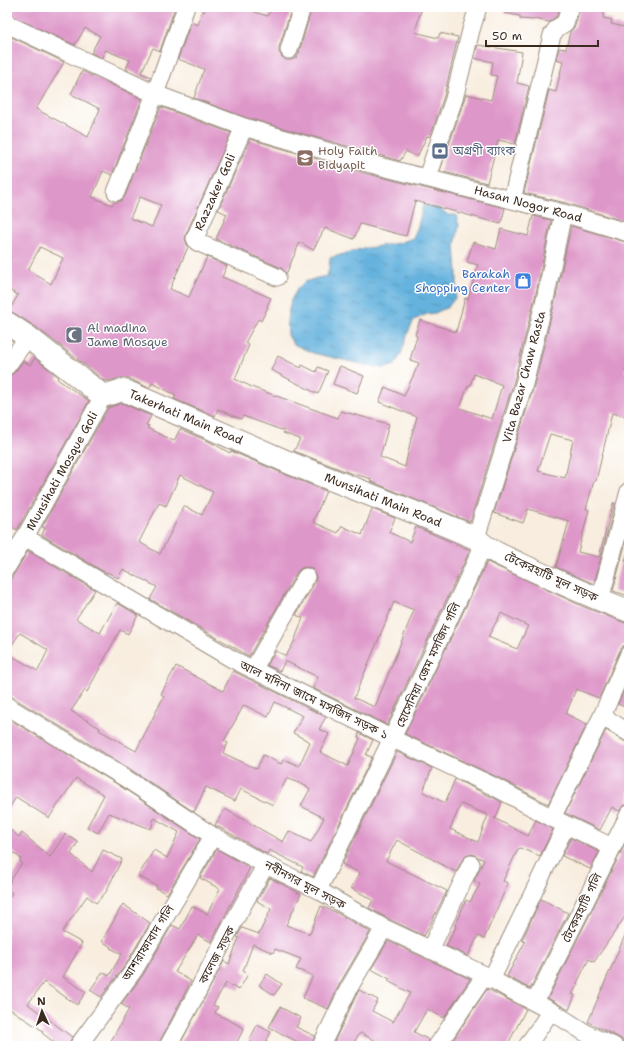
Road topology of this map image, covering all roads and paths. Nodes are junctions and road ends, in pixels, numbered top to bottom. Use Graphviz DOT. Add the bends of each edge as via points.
graph roads {
  1 [pos="186,7"];
  2 [pos="302,7"];
  3 [pos="478,7"];
  4 [pos="570,7"];
  5 [pos="7,24"];
  6 [pos="289,50"];
  7 [pos="155,94"];
  8 [pos="244,127"];
  9 [pos="427,178"];
  10 [pos="116,192"];
  11 [pos="512,200"];
  12 [pos="564,213"];
  13 [pos="629,233"];
  14 [pos="277,277"];
  15 [pos="7,323"];
  16 [pos="28,337"];
  17 [pos="7,366"];
  18 [pos="104,396"];
  19 [pos="290,463"];
  20 [pos="629,491"];
  21 [pos="25,537"];
  22 [pos="479,542"];
  23 [pos="7,567"];
  24 [pos="306,577"];
  25 [pos="600,600"];
  26 [pos="629,611"];
  27 [pos="629,654"];
  28 [pos="254,670"];
  29 [pos="7,706"];
  30 [pos="602,716"];
  31 [pos="629,733"];
  32 [pos="393,739"];
  33 [pos="629,814"];
  34 [pos="559,822"];
  35 [pos="213,836"];
  36 [pos="612,847"];
  37 [pos="471,864"];
  38 [pos="266,865"];
  39 [pos="318,890"];
  40 [pos="384,928"];
  41 [pos="430,950"];
  42 [pos="488,977"];
  43 [pos="535,1002"];
  44 [pos="551,1011"];
  45 [pos="586,1040"];
  46 [pos="78,1046"];
  47 [pos="168,1046"];
  48 [pos="321,1046"];
  49 [pos="438,1046"];
  50 [pos="527,1046"];
  51 [pos="614,1046"];
  1 -- 7 [label="street"];
  2 -- 6 [label="street"];
  3 -- 9 [label="street" via="454,99"];
  4 -- 11 [label="street" via="564,23 552,35"];
  5 -- 7 [label="street, Hasan Nogor Road"];
  7 -- 8 [label="street, Hasan Nogor Road"];
  7 -- 10 [label="street"];
  8 -- 9 [label="street, Hasan Nogor Road"];
  8 -- 14 [label="street, Razzaker Goli" via="195,238 197,242"];
  9 -- 11 [label="street, Hasan Nogor Road"];
  11 -- 12 [label="street, Hasan Nogor Road"];
  12 -- 13 [label="street, Hasan Nogor Road"];
  12 -- 22 [label="street, Vita Bazar Chaw Rasta" via="524,384"];
  15 -- 16 [label="street"];
  16 -- 17 [label="street"];
  16 -- 18 [label="street"];
  18 -- 19 [label="street, Takerhati Main Road" via="123,390"];
  18 -- 21 [label="street, Munsihati Mosque Goli"];
  19 -- 22 [label="street, Munsihati Main Road" via="416,513"];
  20 -- 25 [label="street"];
  21 -- 23 [label="street, Munsihati Mosque Goli"];
  21 -- 28 [label="street, আল মদিনা জামে মসজিদ সড়ক ১"];
  22 -- 25 [label="street, টেকেরহাটি মূল সড়ক"];
  22 -- 32 [label="street, হোসেনিয়া জেম মসজিদ গলি" via="444,632"];
  24 -- 28 [label="street"];
  25 -- 26 [label="street, টেকেরহাটি মূল সড়ক"];
  27 -- 30 [label="street"];
  28 -- 32 [label="street, আল মদিনা জামে মসজিদ সড়ক ১"];
  29 -- 35 [label="street, নবীনগর মূল সড়ক" via="116,772"];
  30 -- 31 [label="street"];
  30 -- 34 [label="street"];
  32 -- 34 [label="street, আল মদিনা জামে মসজিদ সড়ক ১" via="493,786"];
  32 -- 39 [label="street, হোসেনিয়া জেম মসজিদ গলি"];
  33 -- 36 [label="street, টেকেরহাটি গলি"];
  34 -- 36 [label="street, আল মদিনা জামে মসজিদ সড়ক ১"];
  34 -- 42 [label="street"];
  35 -- 38 [label="street, নবীনগর মূল সড়ক"];
  35 -- 46 [label="street, আশরাফাবাদ গলি" via="134,970"];
  36 -- 43 [label="street, টেকেরহাটি গলি"];
  37 -- 41 [label="street"];
  38 -- 39 [label="street, নবীনগর মূল সড়ক"];
  38 -- 47 [label="street, কলেজ সড়ক"];
  39 -- 40 [label="street, নবীনগর মূল সড়ক"];
  40 -- 41 [label="street, নবীনগর মূল সড়ক"];
  40 -- 48 [label="street" via="349,988"];
  41 -- 42 [label="street, নবীনগর মূল সড়ক"];
  42 -- 43 [label="street, নবীনগর মূল সড়ক"];
  42 -- 49 [label="street"];
  43 -- 44 [label="street, নবীনগর মূল সড়ক"];
  44 -- 45 [label="street, নবীনগর মূল সড়ক"];
  44 -- 50 [label="street"];
  45 -- 51 [label="street, নবীনগর মূল সড়ক"];
}
